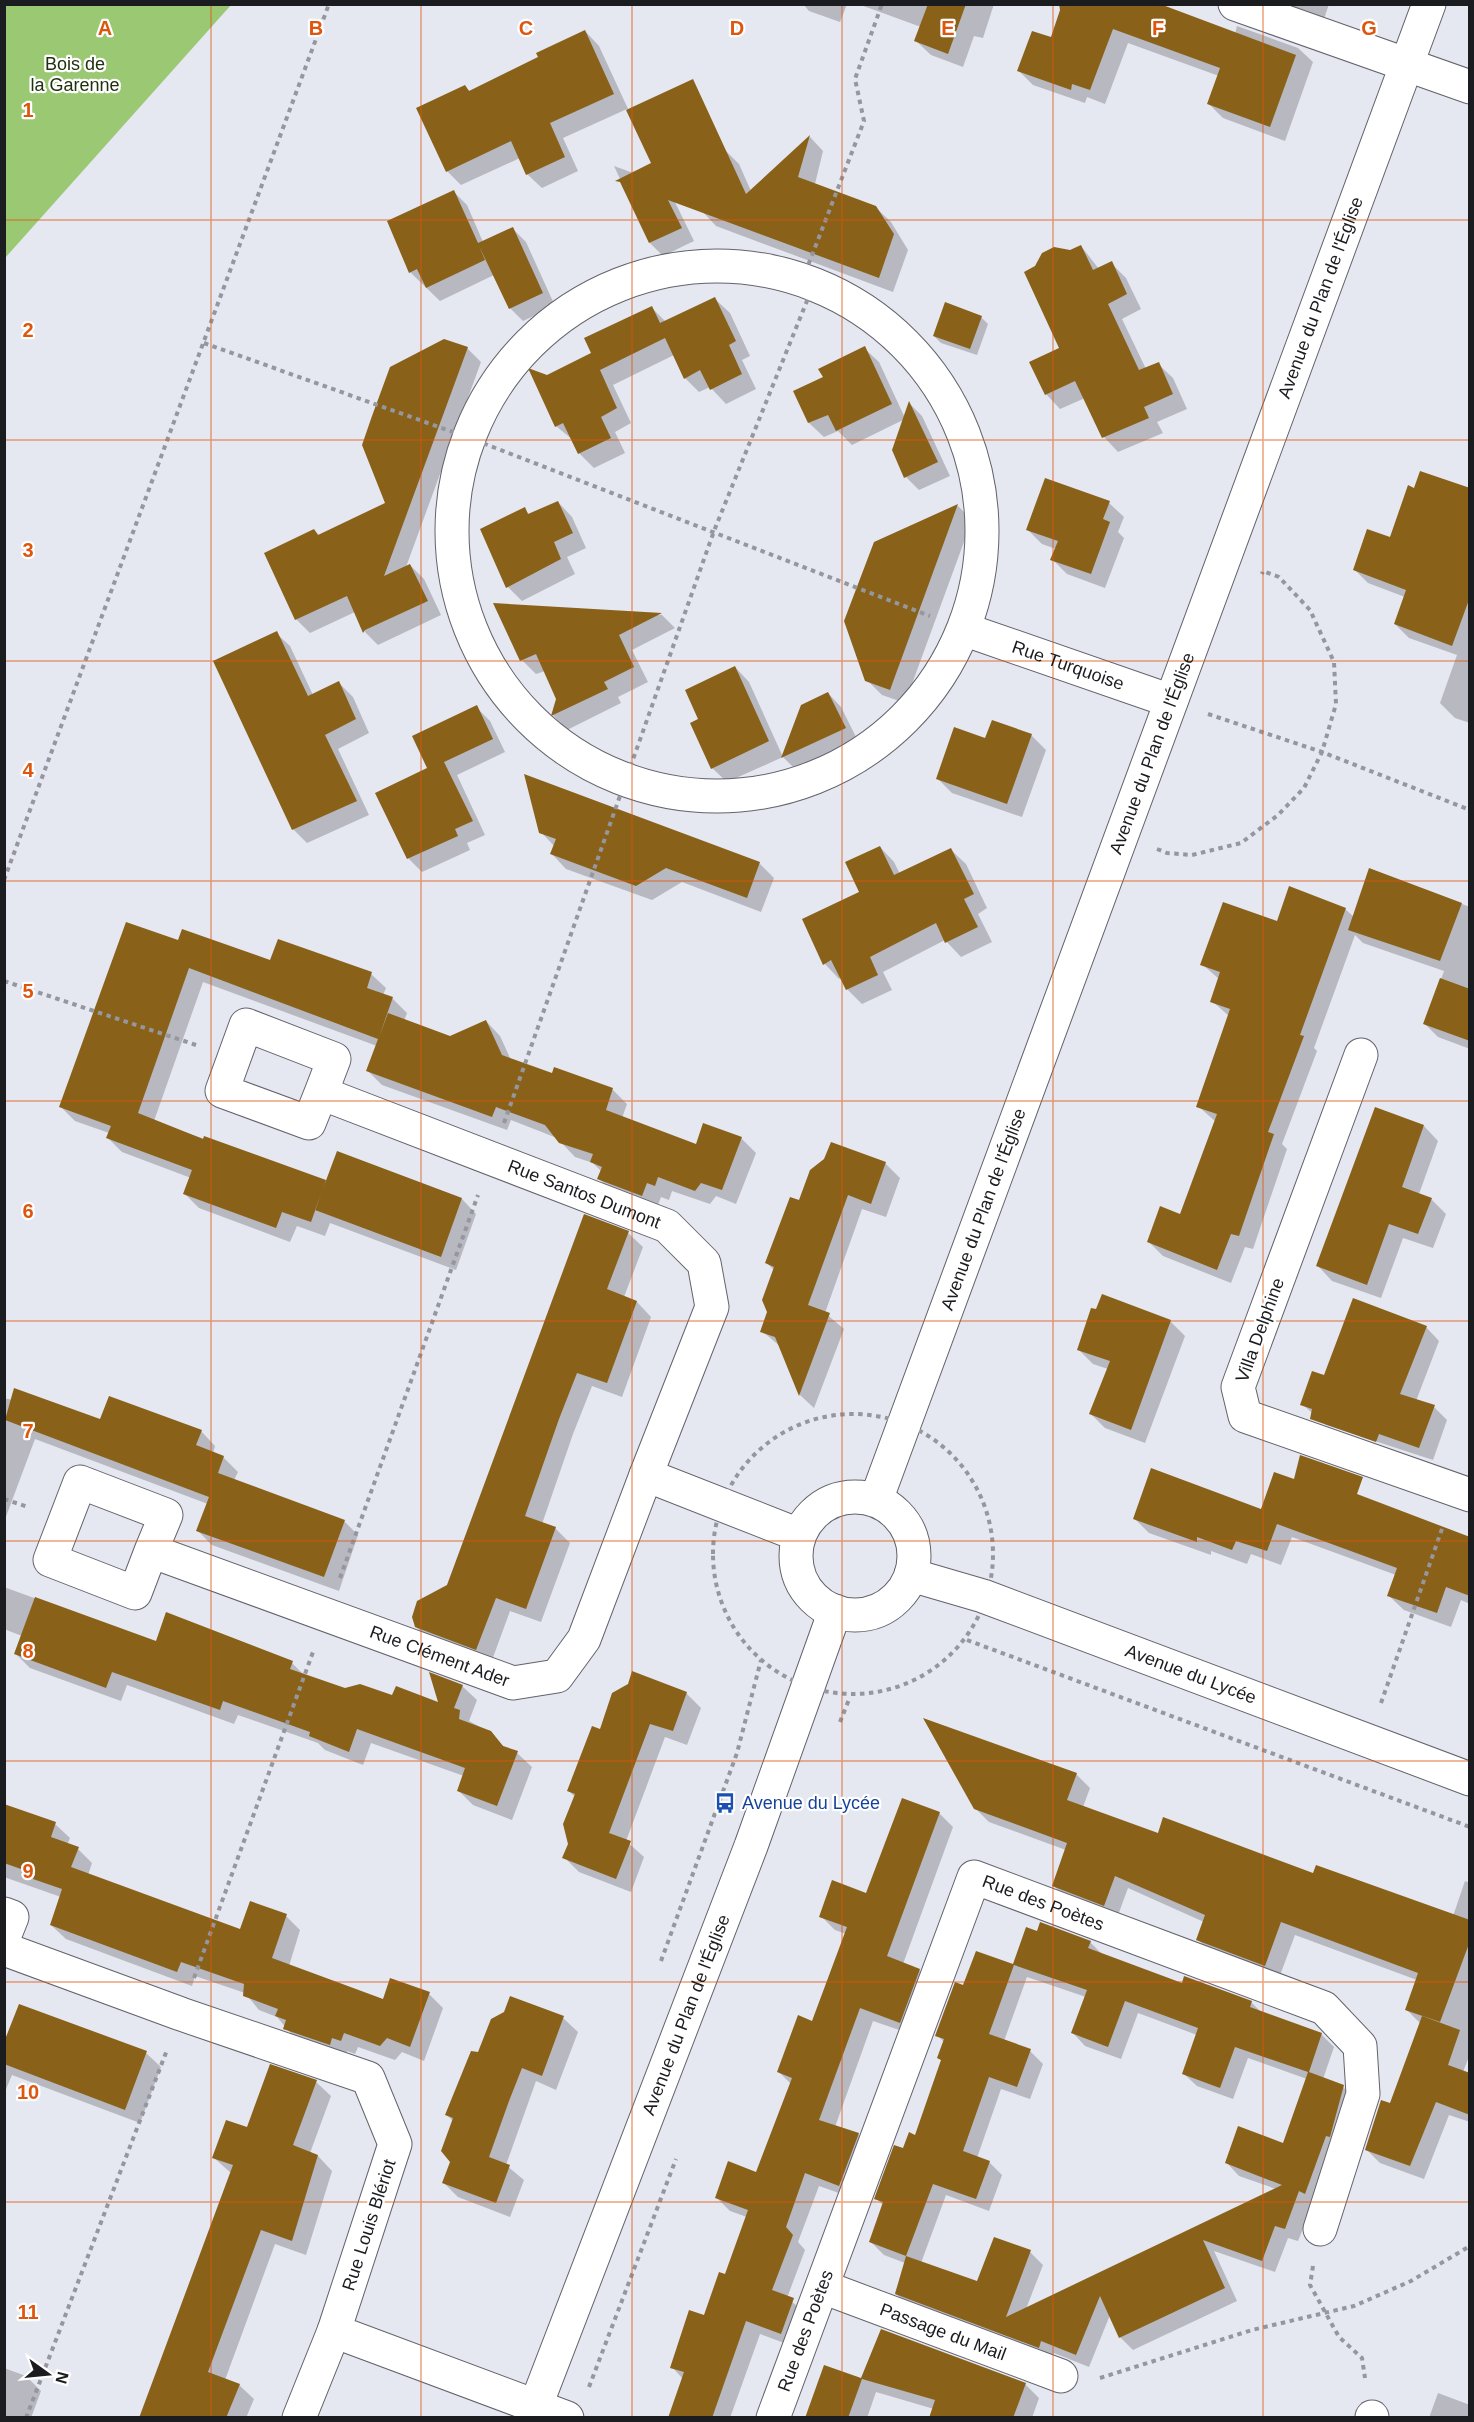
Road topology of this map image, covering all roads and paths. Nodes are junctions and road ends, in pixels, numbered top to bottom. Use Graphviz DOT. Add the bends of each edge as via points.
graph roads {
  1 [pos="329,4"];
  2 [pos="882,4"];
  3 [pos="1235,4"];
  4 [pos="1429,4"];
  5 [pos="1406,64"];
  6 [pos="1470,87"];
  7 [pos="808,283"];
  8 [pos="204,343"];
  9 [pos="467,437"];
  10 [pos="714,531"];
  11 [pos="1259,582"];
  12 [pos="966,630"];
  13 [pos="1171,700"];
  14 [pos="1213,703"];
  15 [pos="1209,714"];
  16 [pos="1204,724"];
  17 [pos="1322,752"];
  18 [pos="624,782"];
  19 [pos="1470,810"];
  20 [pos="1122,834"];
  21 [pos="1161,839"];
  22 [pos="1157,849"];
  23 [pos="4,880"];
  24 [pos="4,981"];
  25 [pos="1361,1055"];
  26 [pos="234,1058"];
  27 [pos="321,1093"];
  28 [pos="904,1429"];
  29 [pos="646,1475"];
  30 [pos="1462,1493"];
  31 [pos="876,1500"];
  32 [pos="724,1506"];
  33 [pos="799,1535"];
  34 [pos="151,1551"];
  35 [pos="911,1575"];
  36 [pos="983,1596"];
  37 [pos="835,1611"];
  38 [pos="967,1640"];
  39 [pos="807,1684"];
  40 [pos="1379,1709"];
  41 [pos="1470,1779"];
  42 [pos="1470,1827"];
  43 [pos="4,1914"];
  44 [pos="4,1937"];
  45 [pos="4,1949"];
  46 [pos="1320,2229"];
  47 [pos="1470,2247"];
  48 [pos="823,2287"];
  49 [pos="1327,2314"];
  50 [pos="334,2331"];
  51 [pos="1060,2376"];
  52 [pos="1092,2383"];
  53 [pos="533,2412"];
  54 [pos="1372,2417"];
  55 [pos="299,2418"];
  56 [pos="567,2418"];
  57 [pos="773,2418"];
  1 -- 8 [label="path"];
  2 -- 7 [label="path" via="855,79 864,121"];
  3 -- 5 [label="street"];
  4 -- 5 [label="street, Avenue du Plan de l'Église"];
  5 -- 6 [label="street"];
  5 -- 13 [label="street, Avenue du Plan de l'Église"];
  7 -- 9 [label="street" via="764,267 672,267 585,298 514,357"];
  7 -- 10 [label="path"];
  7 -- 12 [label="street" via="851,299 922,359 968,440 984,531"];
  8 -- 9 [label="path"];
  8 -- 23 [label="path"];
  9 -- 10 [label="path"];
  9 -- 18 [label="street" via="450,519 460,603 494,679 551,741"];
  10 -- 12 [label="path"];
  10 -- 18 [label="path"];
  11 -- 17 [label="path" via="1263,571 1279,577 1310,610 1334,662 1336,704"];
  12 -- 13 [label="street, Rue Turquoise"];
  12 -- 18 [label="street" via="926,695 865,753 789,788 706,798"];
  13 -- 15 [label="path"];
  13 -- 20 [label="street, Avenue du Plan de l'Église"];
  14 -- 15 [label="path"];
  15 -- 16 [label="path"];
  15 -- 17 [label="path"];
  17 -- 19 [label="path"];
  17 -- 22 [label="path" via="1304,788 1278,816 1241,843 1192,855"];
  20 -- 22 [label="path"];
  20 -- 28 [label="street, Avenue du Plan de l'Église"];
  21 -- 22 [label="path"];
  24 -- 26 [label="path"];
  25 -- 30 [label="street, Villa Delphine" via="1238,1387 1245,1416"];
  26 -- 27 [label="street" via="222,1091 309,1124"];
  26 -- 27 [label="street" via="246,1025 334,1059"];
  27 -- 29 [label="street, Rue Santos Dumont" via="667,1226 704,1263 712,1307"];
  28 -- 31 [label="street, Avenue du Plan de l'Église"];
  28 -- 32 [label="path" via="860,1414 820,1415 785,1426 755,1448 736,1476"];
  28 -- 36 [label="path" via="942,1443 967,1469 984,1501 993,1531 994,1565"];
  29 -- 32 [label="street"];
  29 -- 34 [label="street, Rue Clément Ader" via="584,1639 557,1676 513,1683"];
  30 -- 40 [label="path"];
  31 -- 33 [label="street" via="858,1496 839,1498 822,1506"];
  31 -- 35 [label="street" via="892,1509 912,1539"];
  32 -- 33 [label="street"];
  32 -- 39 [label="path" via="711,1542 716,1584 734,1630 761,1660"];
  33 -- 37 [label="street" via="798,1572 806,1589 818,1602"];
  35 -- 36 [label="street, Avenue du Lycée"];
  35 -- 37 [label="street" via="902,1592 872,1612 853,1615"];
  36 -- 38 [label="path"];
  36 -- 41 [label="street, Avenue du Lycée"];
  37 -- 39 [label="street, Avenue du Plan de l'Église"];
  38 -- 39 [label="path" via="946,1664 917,1683 884,1696 850,1697"];
  38 -- 42 [label="path"];
  39 -- 53 [label="street, Avenue du Plan de l'Église" via="746,1857"];
  43 -- 44 [label="street" via="12,1917"];
  45 -- 50 [label="street, Rue Louis Blériot" via="368,2079 395,2144"];
  46 -- 48 [label="street, Rue des Poètes" via="1363,2094 1360,2046 1324,2008 974,1876"];
  46 -- 49 [label="path" via="1310,2285"];
  47 -- 49 [label="path" via="1411,2281"];
  48 -- 51 [label="street, Passage du Mail"];
  48 -- 57 [label="street, Rue des Poètes"];
  49 -- 52 [label="path" via="1252,2330 1108,2373"];
  49 -- 54 [label="path" via="1339,2337 1362,2358"];
  50 -- 53 [label="street"];
  50 -- 55 [label="street, Rue Louis Blériot"];
  53 -- 56 [label="street"];
}
